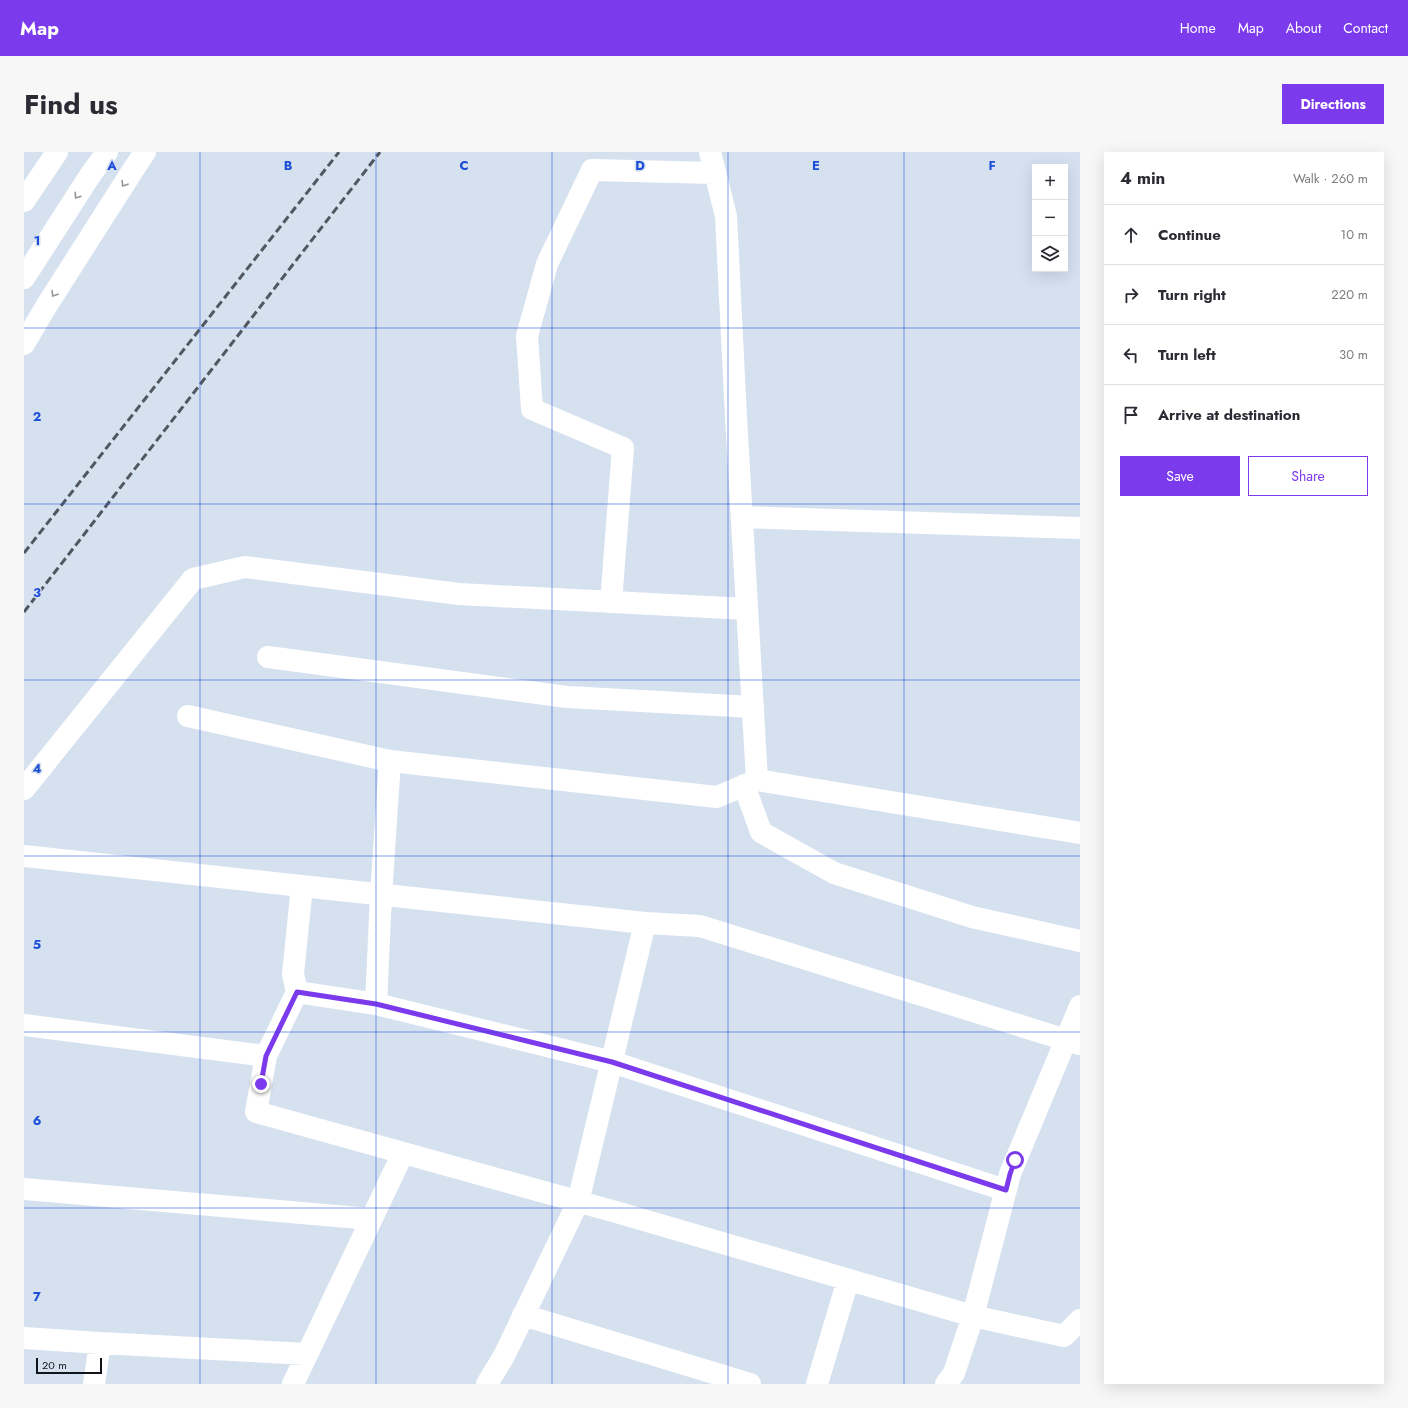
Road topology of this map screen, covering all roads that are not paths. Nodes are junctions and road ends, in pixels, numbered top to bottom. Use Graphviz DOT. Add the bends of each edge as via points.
graph roads {
  1 [pos="57,152"];
  2 [pos="107,152"];
  3 [pos="146,152"];
  4 [pos="710,152"];
  5 [pos="715,173"];
  6 [pos="25,198"];
  7 [pos="24,278"];
  8 [pos="24,344"];
  9 [pos="742,517"];
  10 [pos="1080,528"];
  11 [pos="611,602"];
  12 [pos="747,609"];
  13 [pos="268,657"];
  14 [pos="753,707"];
  15 [pos="188,716"];
  16 [pos="390,761"];
  17 [pos="751,783"];
  18 [pos="24,789"];
  19 [pos="1080,833"];
  20 [pos="24,856"];
  21 [pos="302,886"];
  22 [pos="381,895"];
  23 [pos="645,923"];
  24 [pos="1080,941"];
  25 [pos="297,992"];
  26 [pos="376,1004"];
  27 [pos="1080,1006"];
  28 [pos="24,1025"];
  29 [pos="1073,1042"];
  30 [pos="266,1056"];
  31 [pos="612,1062"];
  32 [pos="403,1153"];
  33 [pos="24,1189"];
  34 [pos="1006,1190"];
  35 [pos="578,1202"];
  36 [pos="371,1219"];
  37 [pos="848,1280"];
  38 [pos="523,1315"];
  39 [pos="973,1316"];
  40 [pos="1080,1320"];
  41 [pos="24,1338"];
  42 [pos="100,1343"];
  43 [pos="307,1354"];
  44 [pos="94,1384"];
  45 [pos="293,1384"];
  46 [pos="487,1384"];
  47 [pos="750,1384"];
  48 [pos="817,1384"];
  49 [pos="946,1384"];
  1 -- 6 [label="main road"];
  2 -- 7 [label="main road, one-way"];
  3 -- 8 [label="main road, one-way" via="132,170"];
  4 -- 5 [label="main road"];
  5 -- 9 [label="main road" via="726,216"];
  5 -- 11 [label="main road" via="592,170 547,264 527,336 532,409 623,448"];
  9 -- 10 [label="main road"];
  9 -- 12 [label="main road"];
  11 -- 12 [label="main road"];
  11 -- 18 [label="main road" via="459,594 245,567 193,579"];
  12 -- 14 [label="main road"];
  13 -- 14 [label="main road" via="567,697"];
  14 -- 17 [label="main road"];
  15 -- 16 [label="main road"];
  16 -- 17 [label="main road" via="718,797"];
  16 -- 22 [label="main road"];
  17 -- 19 [label="main road"];
  17 -- 24 [label="main road" via="761,832 834,873 972,917"];
  20 -- 21 [label="main road"];
  21 -- 22 [label="main road"];
  21 -- 25 [label="main road" via="292,974"];
  22 -- 23 [label="main road"];
  22 -- 26 [label="main road"];
  23 -- 29 [label="main road" via="700,926"];
  23 -- 31 [label="main road"];
  25 -- 26 [label="main road"];
  25 -- 30 [label="main road"];
  26 -- 31 [label="main road"];
  27 -- 29 [label="main road"];
  28 -- 30 [label="main road"];
  29 -- 34 [label="main road" via="1010,1174"];
  30 -- 32 [label="main road" via="256,1112"];
  31 -- 34 [label="main road"];
  31 -- 35 [label="main road"];
  32 -- 35 [label="main road"];
  32 -- 36 [label="main road"];
  33 -- 36 [label="main road"];
  34 -- 39 [label="main road"];
  35 -- 37 [label="main road"];
  35 -- 38 [label="main road"];
  36 -- 43 [label="main road"];
  37 -- 39 [label="main road"];
  37 -- 48 [label="main road"];
  38 -- 46 [label="main road" via="504,1356"];
  38 -- 47 [label="main road"];
  39 -- 40 [label="main road" via="1064,1336"];
  39 -- 49 [label="main road" via="954,1373"];
  41 -- 42 [label="main road"];
  42 -- 43 [label="main road"];
  42 -- 44 [label="main road"];
  43 -- 45 [label="main road"];
}
